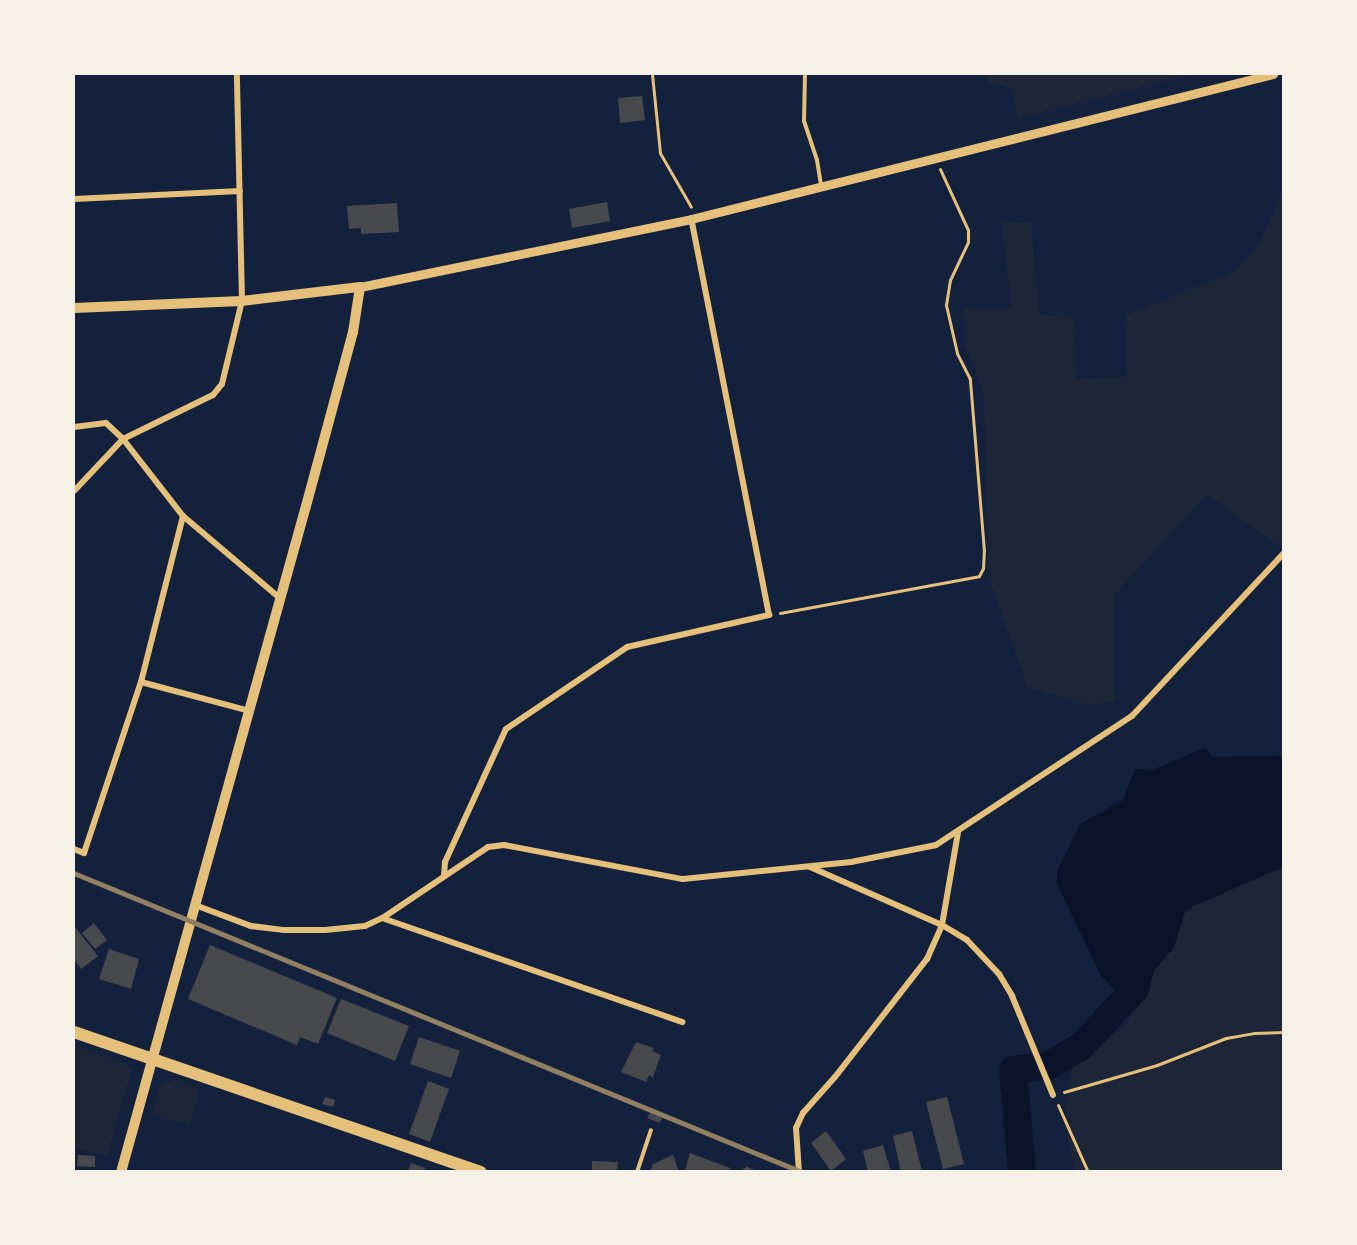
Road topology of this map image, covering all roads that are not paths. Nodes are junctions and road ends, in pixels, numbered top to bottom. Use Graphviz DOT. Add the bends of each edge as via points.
graph roads {
  1 [pos="237,74"];
  2 [pos="805,74"];
  3 [pos="1273,74"];
  4 [pos="821,187"];
  5 [pos="240,191"];
  6 [pos="74,199"];
  7 [pos="694,218"];
  8 [pos="360,287"];
  9 [pos="242,301"];
  10 [pos="74,308"];
  11 [pos="74,427"];
  12 [pos="123,439"];
  13 [pos="74,491"];
  14 [pos="183,516"];
  15 [pos="1284,553"];
  16 [pos="281,600"];
  17 [pos="141,682"];
  18 [pos="250,711"];
  19 [pos="958,832"];
  20 [pos="74,849"];
  21 [pos="810,867"];
  22 [pos="444,876"];
  23 [pos="195,905"];
  24 [pos="382,918"];
  25 [pos="942,925"];
  26 [pos="682,1022"];
  27 [pos="74,1032"];
  28 [pos="152,1058"];
  29 [pos="1053,1095"];
  30 [pos="651,1130"];
  31 [pos="121,1172"];
  32 [pos="481,1172"];
  33 [pos="637,1172"];
  34 [pos="799,1172"];
  1 -- 5 [label="street"];
  2 -- 4 [label="lane" via="804,121"];
  3 -- 4 [label="street"];
  4 -- 7 [label="street"];
  5 -- 6 [label="street"];
  5 -- 9 [label="street"];
  7 -- 8 [label="street"];
  7 -- 22 [label="street" via="769,615 627,647 506,729 445,862"];
  8 -- 9 [label="main road"];
  8 -- 16 [label="main road" via="353,332"];
  9 -- 10 [label="main road"];
  9 -- 12 [label="street" via="222,384 213,395"];
  11 -- 12 [label="street" via="106,423"];
  12 -- 13 [label="street"];
  12 -- 14 [label="street"];
  14 -- 16 [label="street"];
  14 -- 17 [label="street"];
  15 -- 19 [label="street" via="1132,716"];
  16 -- 18 [label="main road"];
  17 -- 18 [label="street"];
  17 -- 20 [label="street" via="84,854"];
  18 -- 23 [label="main road"];
  19 -- 21 [label="street" via="936,845"];
  19 -- 25 [label="street"];
  21 -- 22 [label="street" via="683,879 504,845 488,847"];
  21 -- 25 [label="street"];
  22 -- 24 [label="street"];
  23 -- 24 [label="street" via="251,926 285,930 365,926"];
  23 -- 28 [label="main road"];
  24 -- 26 [label="street"];
  25 -- 29 [label="street" via="967,940 999,974"];
  25 -- 34 [label="street" via="927,959 803,1113 796,1128"];
  27 -- 28 [label="main road"];
  28 -- 31 [label="main road"];
  28 -- 32 [label="main road"];
  30 -- 33 [label="lane"];
}
